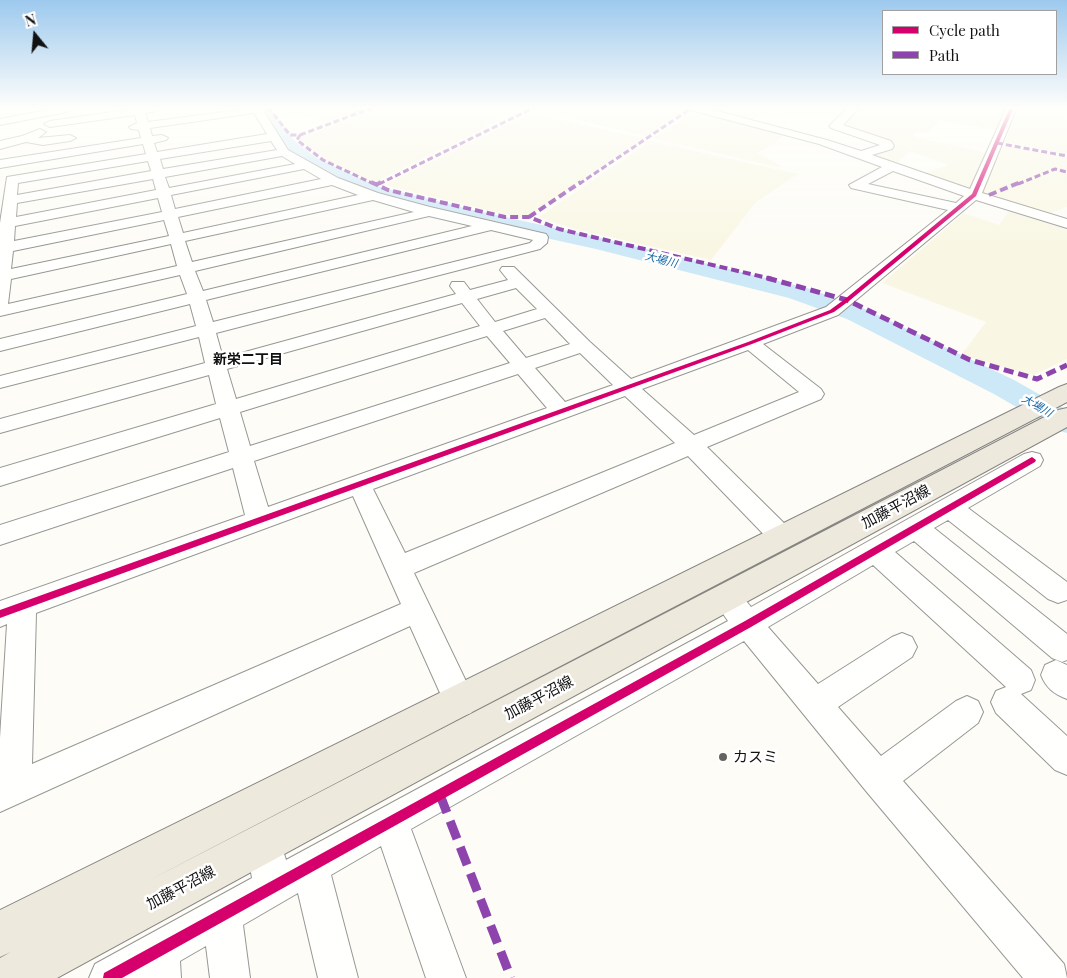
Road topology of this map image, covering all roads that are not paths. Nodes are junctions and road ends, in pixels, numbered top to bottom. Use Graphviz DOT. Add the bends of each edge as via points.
graph roads {
  1 [pos="73,153"];
  2 [pos="152,153"];
  3 [pos="173,153"];
  4 [pos="280,153"];
  5 [pos="285,153"];
  6 [pos="854,153"];
  7 [pos="868,153"];
  8 [pos="992,153"];
  9 [pos="861,155"];
  10 [pos="153,156"];
  11 [pos="0,164"];
  12 [pos="308,166"];
  13 [pos="893,166"];
  14 [pos="158,174"];
  15 [pos="333,182"];
  16 [pos="163,193"];
  17 [pos="974,195"];
  18 [pos="373,196"];
  19 [pos="10,200"];
  20 [pos="959,208"];
  21 [pos="427,211"];
  22 [pos="170,215"];
  23 [pos="402,219"];
  24 [pos="7,223"];
  25 [pos="1067,224"];
  26 [pos="490,225"];
  27 [pos="177,238"];
  28 [pos="422,244"];
  29 [pos="4,248"];
  30 [pos="495,256"];
  31 [pos="443,268"];
  32 [pos="186,269"];
  33 [pos="2,276"];
  34 [pos="519,282"];
  35 [pos="466,296"];
  36 [pos="197,298"];
  37 [pos="0,303"];
  38 [pos="0,311"];
  39 [pos="550,311"];
  40 [pos="205,329"];
  41 [pos="491,329"];
  42 [pos="750,343"];
  43 [pos="0,345"];
  44 [pos="584,346"];
  45 [pos="216,366"];
  46 [pos="524,366"];
  47 [pos="0,382"];
  48 [pos="626,386"];
  49 [pos="228,409"];
  50 [pos="1053,409"];
  51 [pos="560,410"];
  52 [pos="0,426"];
  53 [pos="691,446"];
  54 [pos="241,458"];
  55 [pos="1032,460"];
  56 [pos="0,477"];
  57 [pos="359,482"];
  58 [pos="950,508"];
  59 [pos="259,519"];
  60 [pos="916,528"];
  61 [pos="0,535"];
  62 [pos="782,537"];
  63 [pos="876,551"];
  64 [pos="399,567"];
  65 [pos="1058,591"];
  66 [pos="418,609"];
  67 [pos="11,610"];
  68 [pos="737,611"];
  69 [pos="902,647"];
  70 [pos="1062,669"];
  71 [pos="460,702"];
  72 [pos="816,703"];
  73 [pos="967,712"];
  74 [pos="1067,758"];
  75 [pos="878,779"];
  76 [pos="7,792"];
  77 [pos="391,822"];
  78 [pos="264,844"];
  79 [pos="310,867"];
  80 [pos="273,887"];
  81 [pos="222,916"];
  82 [pos="0,934"];
  83 [pos="160,964"];
  84 [pos="10,978"];
  85 [pos="109,978"];
  86 [pos="230,978"];
  87 [pos="338,978"];
  88 [pos="446,978"];
  89 [pos="1050,978"];
  1 -- 11 [label="street"];
  2 -- 10 [label="street"];
  3 -- 10 [label="street"];
  4 -- 14 [label="street"];
  5 -- 12 [label="street"];
  6 -- 9 [label="street"];
  7 -- 9 [label="street"];
  8 -- 17 [label="street"];
  9 -- 13 [label="street"];
  10 -- 14 [label="street"];
  10 -- 19 [label="street" via="12,180"];
  12 -- 15 [label="street"];
  12 -- 16 [label="street"];
  13 -- 17 [label="street"];
  13 -- 20 [label="street" via="856,184"];
  14 -- 16 [label="street"];
  14 -- 19 [label="street"];
  15 -- 18 [label="street"];
  15 -- 22 [label="street"];
  16 -- 22 [label="street"];
  16 -- 24 [label="street"];
  17 -- 20 [label="street"];
  17 -- 25 [label="street"];
  18 -- 21 [label="street"];
  18 -- 27 [label="street"];
  19 -- 24 [label="street"];
  20 -- 42 [label="street" via="840,306"];
  21 -- 23 [label="street"];
  21 -- 26 [label="street"];
  22 -- 27 [label="street"];
  22 -- 29 [label="street"];
  23 -- 28 [label="street"];
  23 -- 32 [label="street"];
  24 -- 29 [label="street"];
  26 -- 28 [label="street"];
  26 -- 30 [label="street" via="541,237 535,246"];
  27 -- 32 [label="street"];
  27 -- 33 [label="street"];
  28 -- 31 [label="street"];
  28 -- 36 [label="street"];
  29 -- 33 [label="street"];
  30 -- 31 [label="street"];
  30 -- 34 [label="street"];
  31 -- 35 [label="street"];
  31 -- 40 [label="street"];
  32 -- 36 [label="street"];
  32 -- 38 [label="street"];
  33 -- 37 [label="street"];
  34 -- 35 [label="street"];
  34 -- 39 [label="street"];
  35 -- 41 [label="street"];
  35 -- 45 [label="street"];
  36 -- 40 [label="street"];
  36 -- 43 [label="street"];
  39 -- 41 [label="street"];
  39 -- 44 [label="street"];
  40 -- 45 [label="street"];
  40 -- 47 [label="street"];
  41 -- 46 [label="street"];
  41 -- 49 [label="street"];
  42 -- 48 [label="street"];
  42 -- 53 [label="street" via="814,394"];
  44 -- 46 [label="street"];
  44 -- 48 [label="street"];
  45 -- 49 [label="street"];
  45 -- 52 [label="street"];
  46 -- 51 [label="street"];
  46 -- 54 [label="street"];
  48 -- 51 [label="street"];
  48 -- 53 [label="street"];
  49 -- 54 [label="street"];
  49 -- 56 [label="street"];
  50 -- 62 [label="main road, 加藤平沼線"];
  50 -- 68 [label="main road, 加藤平沼線"];
  51 -- 57 [label="street"];
  53 -- 62 [label="street"];
  53 -- 64 [label="street"];
  54 -- 59 [label="street"];
  54 -- 61 [label="street"];
  55 -- 58 [label="street"];
  57 -- 59 [label="street"];
  57 -- 64 [label="street"];
  58 -- 60 [label="street"];
  58 -- 65 [label="street"];
  59 -- 67 [label="street"];
  60 -- 63 [label="street"];
  60 -- 70 [label="street"];
  62 -- 71 [label="main road, 加藤平沼線"];
  63 -- 68 [label="street"];
  63 -- 74 [label="street" via="1013,691"];
  64 -- 66 [label="street"];
  66 -- 71 [label="street"];
  66 -- 76 [label="street"];
  67 -- 76 [label="street"];
  68 -- 72 [label="street"];
  68 -- 77 [label="street"];
  68 -- 78 [label="main road, 加藤平沼線"];
  69 -- 72 [label="street"];
  71 -- 82 [label="main road, 加藤平沼線"];
  72 -- 75 [label="street"];
  73 -- 75 [label="street"];
  75 -- 89 [label="street"];
  77 -- 79 [label="street"];
  77 -- 88 [label="street"];
  78 -- 80 [label="street"];
  78 -- 84 [label="main road, 加藤平沼線"];
  79 -- 80 [label="street"];
  79 -- 87 [label="street"];
  80 -- 81 [label="street"];
  81 -- 83 [label="street"];
  81 -- 86 [label="street"];
  83 -- 85 [label="street"];
}
